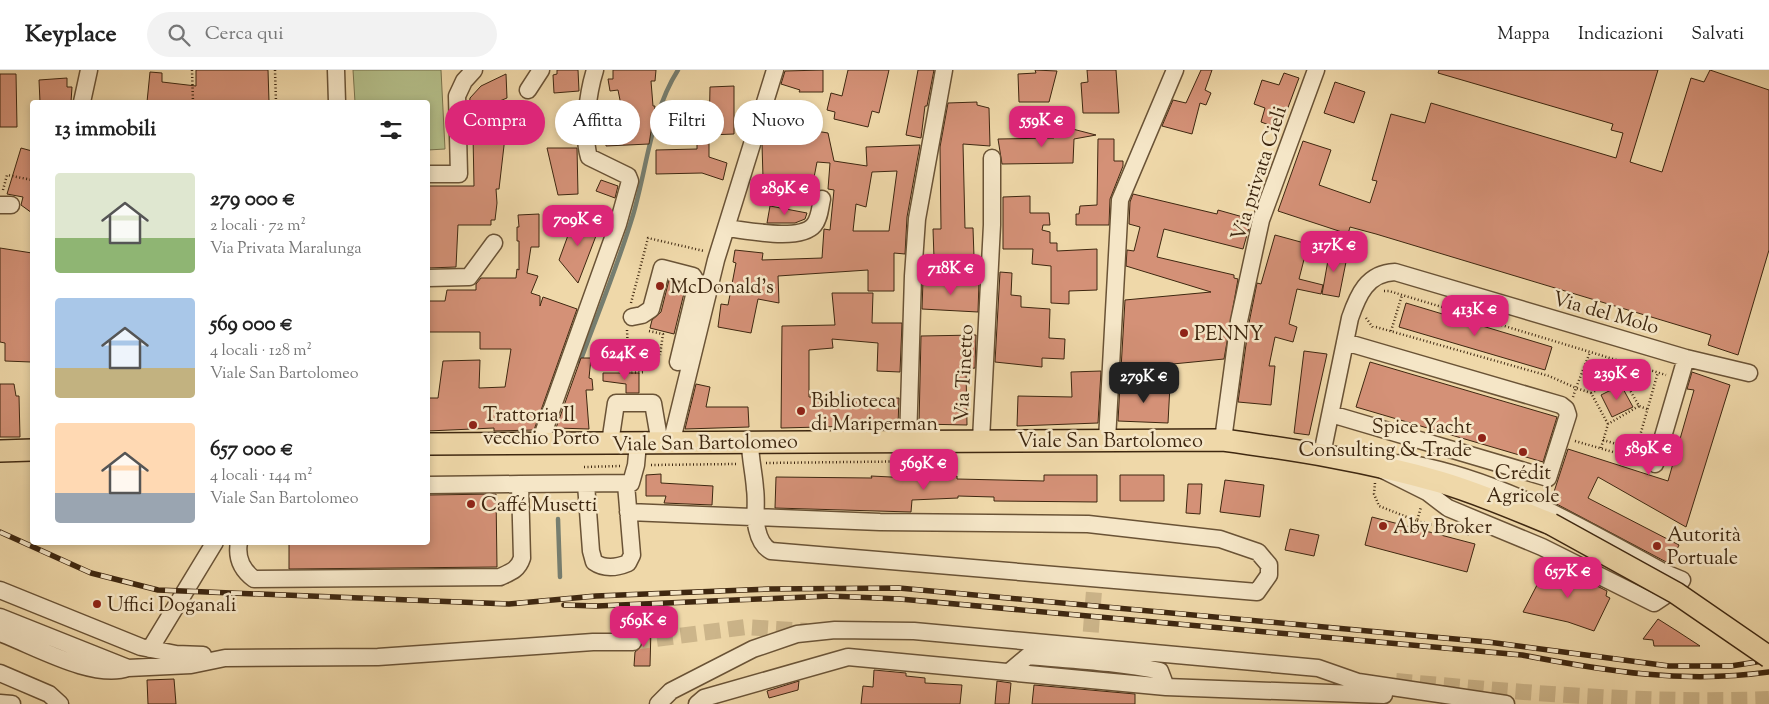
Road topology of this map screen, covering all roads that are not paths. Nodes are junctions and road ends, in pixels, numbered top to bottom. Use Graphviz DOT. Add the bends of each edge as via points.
graph roads {
  1 [pos="89,70"];
  2 [pos="336,70"];
  3 [pos="474,70"];
  4 [pos="542,70"];
  5 [pos="595,70"];
  6 [pos="775,70"];
  7 [pos="944,70"];
  8 [pos="1175,70"];
  9 [pos="1316,70"];
  10 [pos="528,90"];
  11 [pos="82,100"];
  12 [pos="337,100"];
  13 [pos="992,158"];
  14 [pos="430,174"];
  15 [pos="822,199"];
  16 [pos="726,228"];
  17 [pos="494,243"];
  18 [pos="430,278"];
  19 [pos="632,317"];
  20 [pos="1345,342"];
  21 [pos="1686,358"];
  22 [pos="678,362"];
  23 [pos="1749,373"];
  24 [pos="1331,414"];
  25 [pos="981,440"];
  26 [pos="1107,440"];
  27 [pos="1223,440"];
  28 [pos="908,441"];
  29 [pos="540,442"];
  30 [pos="750,442"];
  31 [pos="610,443"];
  32 [pos="638,443"];
  33 [pos="430,444"];
  34 [pos="665,444"];
  35 [pos="30,450"];
  36 [pos="0,451"];
  37 [pos="1322,454"];
  38 [pos="1656,464"];
  39 [pos="1373,472"];
  40 [pos="520,484"];
  41 [pos="586,484"];
  42 [pos="626,484"];
  43 [pos="430,485"];
  44 [pos="628,512"];
  45 [pos="756,517"];
  46 [pos="213,545"];
  47 [pos="238,545"];
  48 [pos="0,590"];
  49 [pos="0,617"];
  50 [pos="0,633"];
  51 [pos="632,642"];
  52 [pos="150,649"];
  53 [pos="1769,657"];
  54 [pos="225,658"];
  55 [pos="128,668"];
  56 [pos="0,673"];
  57 [pos="1459,697"];
  58 [pos="0,702"];
  59 [pos="1486,702"];
  60 [pos="12,704"];
  61 [pos="60,704"];
  62 [pos="658,704"];
  63 [pos="697,704"];
  64 [pos="1506,704"];
  1 -- 11 [label="street"];
  2 -- 12 [label="street"];
  3 -- 14 [label="street" via="457,96 460,174"];
  4 -- 10 [label="street"];
  5 -- 29 [label="street" via="585,146 589,157 628,176 630,181 618,224"];
  6 -- 16 [label="street"];
  7 -- 28 [label="street" via="917,220 912,276"];
  8 -- 26 [label="street" via="1120,200"];
  9 -- 27 [label="street, Via privata Cieli" via="1261,220 1239,321"];
  13 -- 25 [label="street, Via Tinetto" via="992,225"];
  15 -- 16 [label="street" via="818,220 802,233"];
  16 -- 34 [label="street"];
  17 -- 18 [label="street" via="469,277"];
  19 -- 22 [label="street" via="651,309 662,268 693,276 697,283"];
  20 -- 21 [label="street, Via del Molo" via="1350,318 1362,289 1380,275 1395,272"];
  20 -- 24 [label="street"];
  20 -- 24 [label="street" via="1561,405 1568,415 1548,478"];
  21 -- 23 [label="street, Via del Molo"];
  21 -- 38 [label="street"];
  24 -- 37 [label="street"];
  25 -- 26 [label="main road, Viale San Bartolomeo"];
  25 -- 28 [label="main road, Viale San Bartolomeo"];
  26 -- 27 [label="main road, Viale San Bartolomeo"];
  27 -- 37 [label="main road, Viale San Bartolomeo"];
  28 -- 30 [label="main road, Viale San Bartolomeo"];
  29 -- 31 [label="main road, Viale San Bartolomeo"];
  29 -- 33 [label="main road, Viale San Bartolomeo"];
  30 -- 34 [label="main road, Viale San Bartolomeo"];
  30 -- 45 [label="street"];
  31 -- 32 [label="main road, Viale San Bartolomeo"];
  31 -- 34 [label="street" via="616,403 653,403"];
  32 -- 34 [label="main road, Viale San Bartolomeo"];
  32 -- 42 [label="street" via="633,479"];
  35 -- 36 [label="main road"];
  37 -- 39 [label="main road, Viale San Bartolomeo"];
  39 -- 39 [label="street, Viale San Bartolomeo" via="1412,464 1512,494 1682,580 1654,602 1542,548 1448,508 1427,492"];
  39 -- 53 [label="main road, Viale San Bartolomeo, bridge" via="1441,482 1551,524 1676,593"];
  40 -- 41 [label="street"];
  40 -- 43 [label="street"];
  40 -- 47 [label="street" via="522,558 514,571 500,577 254,579 240,562"];
  41 -- 42 [label="street"];
  41 -- 44 [label="street" via="591,551 594,562 601,567 619,567 628,563 632,555"];
  42 -- 44 [label="street"];
  44 -- 45 [label="street"];
  45 -- 45 [label="street" via="761,541 771,551 1257,592 1268,576 1269,565 1258,552 1220,538 1088,524"];
  46 -- 52 [label="street"];
  48 -- 52 [label="street" via="120,640"];
  49 -- 55 [label="street"];
  50 -- 55 [label="street" via="85,668 116,672"];
  51 -- 54 [label="street" via="378,657"];
  52 -- 54 [label="street"];
  54 -- 55 [label="street" via="191,665"];
  56 -- 61 [label="street" via="48,694"];
  57 -- 59 [label="street"];
  57 -- 62 [label="street" via="1358,682 1318,668 924,632 835,630 797,634 753,649 671,691"];
  57 -- 63 [label="street" via="1166,687 848,657 704,698"];
  58 -- 60 [label="street"];
  59 -- 64 [label="street"];
}
